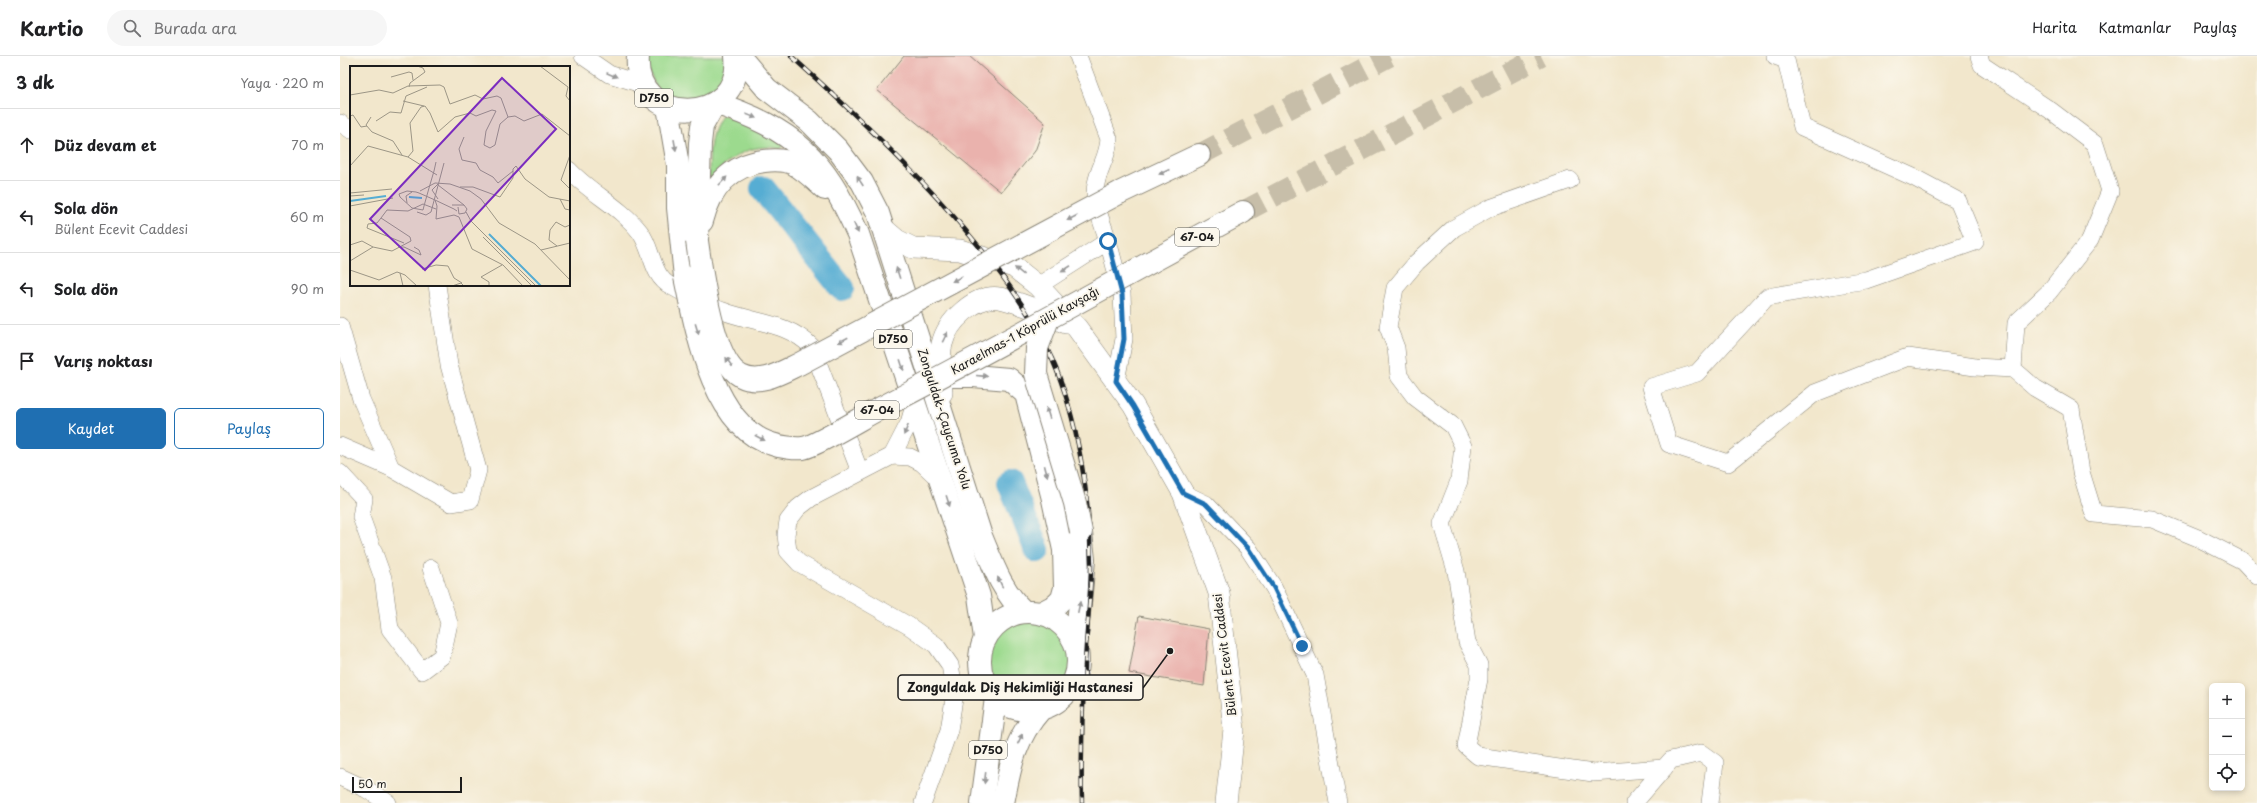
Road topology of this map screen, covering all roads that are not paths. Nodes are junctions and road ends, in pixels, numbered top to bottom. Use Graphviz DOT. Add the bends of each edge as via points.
graph roads {
  1 [pos="583,56"];
  2 [pos="638,56"];
  3 [pos="738,56"];
  4 [pos="1078,56"];
  5 [pos="1775,56"];
  6 [pos="1979,56"];
  7 [pos="644,86"];
  8 [pos="715,103"];
  9 [pos="668,107"];
  10 [pos="340,123"];
  11 [pos="350,129"];
  12 [pos="1199,155"];
  13 [pos="570,171"];
  14 [pos="1570,180"];
  15 [pos="847,209"];
  16 [pos="1242,212"];
  17 [pos="883,228"];
  18 [pos="697,241"];
  19 [pos="1108,241"];
  20 [pos="437,286"];
  21 [pos="1038,286"];
  22 [pos="1048,319"];
  23 [pos="340,326"];
  24 [pos="1076,328"];
  25 [pos="2013,369"];
  26 [pos="943,376"];
  27 [pos="1116,381"];
  28 [pos="915,402"];
  29 [pos="944,417"];
  30 [pos="340,446"];
  31 [pos="892,456"];
  32 [pos="391,468"];
  33 [pos="860,472"];
  34 [pos="340,473"];
  35 [pos="940,480"];
  36 [pos="1183,493"];
  37 [pos="430,568"];
  38 [pos="2257,576"];
  39 [pos="1033,612"];
  40 [pos="985,638"];
  41 [pos="1076,645"];
  42 [pos="996,698"];
  43 [pos="1041,709"];
  44 [pos="1664,768"];
  45 [pos="340,777"];
  46 [pos="388,803"];
  47 [pos="923,803"];
  48 [pos="982,803"];
  49 [pos="1003,803"];
  50 [pos="1226,803"];
  51 [pos="1338,803"];
  52 [pos="1634,803"];
  53 [pos="1710,803"];
  1 -- 7 [label="street, one-way" via="609,74"];
  2 -- 7 [label="highway, D750" via="638,70"];
  3 -- 8 [label="highway, D750" via="729,89"];
  17 -- 3 [label="highway, Zonguldak-Çaycuma Yolu / D750, one-way" via="862,182 838,150 809,121 767,89"];
  4 -- 19 [label="street" via="1109,139 1108,153 1100,168 1095,197"];
  5 -- 25 [label="street" via="1786,60 1802,127 1913,177 1958,201 1975,242 1866,280 1767,297 1697,373 1651,387 1669,444 1728,463 1815,394 1908,357"];
  6 -- 25 [label="street" via="1982,65 2050,110 2095,144 2110,191 2090,240 2049,292 2016,323"];
  7 -- 9 [label="highway, D750" via="654,98"];
  8 -- 9 [label="highway, D750" via="687,111"];
  8 -- 15 [label="highway, Zonguldak-Çaycuma Yolu / D750, one-way" via="761,120 786,134 807,151 834,186"];
  8 -- 18 [label="highway" via="702,126"];
  9 -- 26 [label="highway, Karaelmas-1 Köprülü Kavşağı / 67-04, one-way, bridge" via="678,165 678,208 685,277 695,322 723,401 746,430 772,444 804,448"];
  10 -- 11 [label="street"];
  12 -- 18 [label="highway, one-way, bridge" via="1119,193 799,364 760,379 741,376 727,360 713,329 702,281"];
  13 -- 33 [label="street" via="639,231 648,245 659,278 670,286 723,311 791,330 804,338 812,347"];
  14 -- 44 [label="street" via="1490,208 1454,228 1417,262 1395,288 1388,327 1396,348 1399,376 1415,397 1453,426 1463,446 1459,482 1442,524 1456,571 1467,642 1478,665 1479,679 1466,746 1478,756 1593,773"];
  18 -- 15 [label="highway, one-way" via="706,207 715,189 734,170 753,162 774,160 793,164"];
  15 -- 28 [label="highway, Zonguldak-Çaycuma Yolu / D750, one-way" via="858,234"];
  16 -- 22 [label="highway, Karaelmas-1 Köprülü Kavşağı / 67-04, bridge"];
  21 -- 17 [label="main road, Bülent Ecevit Caddesi, one-way" via="1014,267 960,250 913,248 897,240"];
  29 -- 17 [label="highway, Zonguldak-Çaycuma Yolu / D750, one-way"];
  19 -- 21 [label="street, one-way"];
  19 -- 27 [label="street" via="1122,294 1124,339"];
  20 -- 32 [label="street" via="449,365 478,470 470,500 451,502"];
  21 -- 24 [label="main road, Bülent Ecevit Caddesi"];
  22 -- 26 [label="highway, Karaelmas-1 Köprülü Kavşağı / 67-04, bridge"];
  41 -- 22 [label="highway, one-way, bridge" via="1084,560 1080,532 1075,503 1036,374 1037,348"];
  23 -- 32 [label="street" via="361,399"];
  24 -- 27 [label="main road, Bülent Ecevit Caddesi"];
  29 -- 24 [label="main road, one-way" via="940,358 942,343 952,324 964,310 979,302 998,298 1045,313"];
  25 -- 38 [label="street" via="2035,388 2071,409 2081,472 2094,514 2152,520 2198,538 2243,561"];
  26 -- 39 [label="highway, one-way" via="1009,379 1026,394 1052,495 1064,550 1066,573 1062,599 1056,605"];
  27 -- 36 [label="main road, Bülent Ecevit Caddesi"];
  28 -- 31 [label="street, one-way" via="910,423"];
  28 -- 35 [label="highway, Zonguldak-Çaycuma Yolu / D750"];
  39 -- 29 [label="highway, Zonguldak-Çaycuma Yolu / D750, one-way" via="1010,599 1001,583 981,536"];
  30 -- 32 [label="street"];
  31 -- 33 [label="street"];
  31 -- 35 [label="street" via="910,457 922,463"];
  33 -- 47 [label="street" via="811,498 798,508 788,521 788,551 799,563 813,572 909,626 936,645 950,665 955,693 949,730"];
  34 -- 37 [label="street" via="364,499 361,517 383,578 390,629 422,671 442,656 449,623"];
  35 -- 40 [label="highway, Zonguldak-Çaycuma Yolu / D750, one-way" via="979,596"];
  36 -- 50 [label="main road, Bülent Ecevit Caddesi" via="1219,592 1234,730"];
  36 -- 51 [label="street" via="1206,504 1248,548 1274,588 1315,675"];
  39 -- 40 [label="highway, D750" via="1008,616 995,625"];
  39 -- 41 [label="highway, D750" via="1056,620 1068,631"];
  40 -- 42 [label="highway, D750" via="980,653 980,670 985,685"];
  41 -- 43 [label="highway, D750" via="1076,677 1056,703"];
  42 -- 43 [label="highway, D750" via="1009,707 1025,711"];
  42 -- 48 [label="highway, D750, one-way"];
  49 -- 43 [label="highway, D750, one-way" via="1010,766 1019,739"];
  44 -- 52 [label="street"];
  44 -- 53 [label="street" via="1671,760 1701,753 1715,763"];
  45 -- 46 [label="street"];
}
